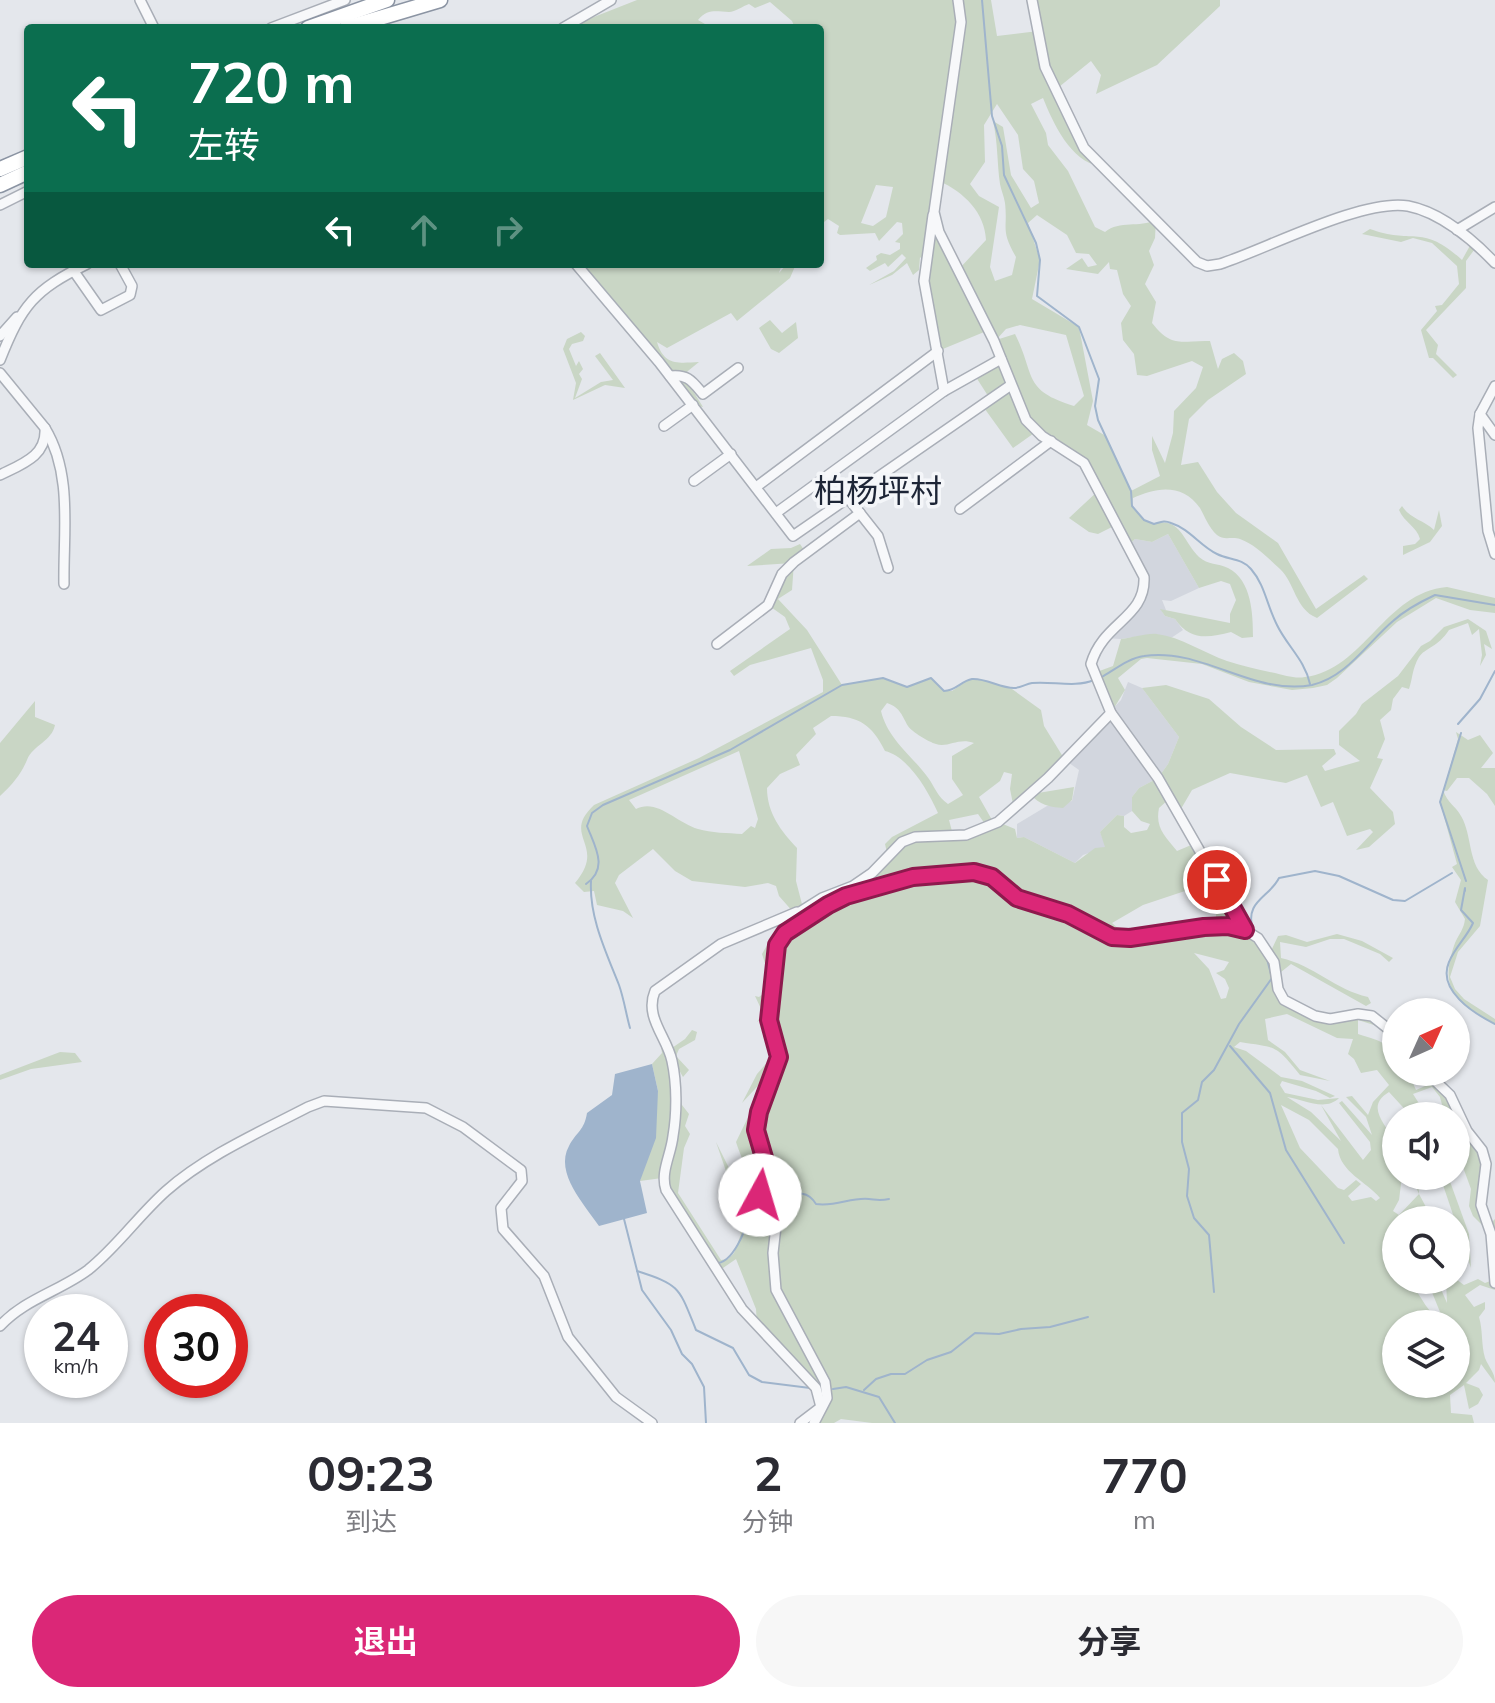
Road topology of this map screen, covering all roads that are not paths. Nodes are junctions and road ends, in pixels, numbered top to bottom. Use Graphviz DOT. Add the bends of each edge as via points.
graph roads {
  1 [pos="140,0"];
  2 [pos="345,0"];
  3 [pos="387,0"];
  4 [pos="440,0"];
  5 [pos="611,0"];
  6 [pos="958,0"];
  7 [pos="1032,0"];
  8 [pos="152,24"];
  9 [pos="282,24"];
  10 [pos="319,24"];
  11 [pos="359,24"];
  12 [pos="570,24"];
  13 [pos="24,159"];
  14 [pos="0,169"];
  15 [pos="24,174"];
  16 [pos="0,185"];
  17 [pos="24,193"];
  18 [pos="0,205"];
  19 [pos="1495,207"];
  20 [pos="934,212"];
  21 [pos="1457,230"];
  22 [pos="1495,263"];
  23 [pos="78,268"];
  24 [pos="122,268"];
  25 [pos="579,268"];
  26 [pos="73,270"];
  27 [pos="22,311"];
  28 [pos="0,336"];
  29 [pos="938,351"];
  30 [pos="1001,359"];
  31 [pos="0,360"];
  32 [pos="738,368"];
  33 [pos="0,373"];
  34 [pos="670,376"];
  35 [pos="1011,385"];
  36 [pos="1495,386"];
  37 [pos="944,391"];
  38 [pos="693,405"];
  39 [pos="1480,414"];
  40 [pos="664,426"];
  41 [pos="45,428"];
  42 [pos="1495,435"];
  43 [pos="1051,441"];
  44 [pos="731,454"];
  45 [pos="0,475"];
  46 [pos="694,481"];
  47 [pos="756,487"];
  48 [pos="848,498"];
  49 [pos="960,509"];
  50 [pos="776,513"];
  51 [pos="860,513"];
  52 [pos="1495,554"];
  53 [pos="888,568"];
  54 [pos="64,584"];
  55 [pos="717,644"];
  56 [pos="1111,713"];
  57 [pos="797,912"];
  58 [pos="1245,930"];
  59 [pos="785,933"];
  60 [pos="1382,1024"];
  61 [pos="1441,1086"];
  62 [pos="1495,1283"];
  63 [pos="0,1326"];
  64 [pos="821,1407"];
  65 [pos="652,1423"];
  66 [pos="800,1423"];
  67 [pos="814,1423"];
  1 -- 8 [label="street"];
  2 -- 9 [label="street"];
  3 -- 10 [label="highway"];
  4 -- 11 [label="highway"];
  5 -- 12 [label="street"];
  6 -- 20 [label="street" via="961,22"];
  7 -- 21 [label="street" via="1045,67 1084,148 1197,262 1220,264 1331,221 1386,208 1407,206"];
  13 -- 14 [label="highway"];
  15 -- 16 [label="highway"];
  17 -- 18 [label="street"];
  19 -- 21 [label="street"];
  20 -- 29 [label="street" via="924,281"];
  20 -- 30 [label="street"];
  21 -- 22 [label="street"];
  23 -- 26 [label="street"];
  24 -- 26 [label="street" via="132,286 130,295 101,310"];
  25 -- 34 [label="street"];
  26 -- 27 [label="street" via="45,286"];
  27 -- 28 [label="street"];
  27 -- 31 [label="street"];
  29 -- 37 [label="street"];
  29 -- 47 [label="street"];
  30 -- 35 [label="street"];
  30 -- 37 [label="street"];
  32 -- 34 [label="street" via="703,394 690,378"];
  33 -- 41 [label="street"];
  34 -- 38 [label="street"];
  35 -- 43 [label="street" via="1026,420"];
  35 -- 48 [label="street"];
  36 -- 39 [label="street"];
  37 -- 50 [label="street"];
  38 -- 40 [label="street"];
  38 -- 44 [label="street"];
  39 -- 42 [label="street"];
  39 -- 52 [label="street" via="1485,502"];
  41 -- 45 [label="street" via="41,452"];
  41 -- 54 [label="street" via="55,444 64,490"];
  43 -- 49 [label="street"];
  43 -- 56 [label="street" via="1084,463 1144,577 1144,594 1135,609 1097,646 1091,664"];
  44 -- 46 [label="street"];
  44 -- 47 [label="street"];
  47 -- 50 [label="street"];
  48 -- 50 [label="street" via="793,536"];
  48 -- 51 [label="street"];
  51 -- 53 [label="street" via="878,536"];
  51 -- 55 [label="street" via="794,562 782,574 768,605"];
  56 -- 57 [label="street" via="998,822 966,835 902,842 853,886"];
  56 -- 58 [label="street" via="1158,778"];
  57 -- 59 [label="street"];
  57 -- 64 [label="street" via="721,944 655,991 651,1011 675,1080 673,1135 662,1178 666,1190 742,1309 816,1388"];
  58 -- 59 [label="street" via="1204,927 1112,937 1068,914 1017,898 992,877 957,872 913,877 846,896"];
  58 -- 60 [label="street" via="1258,938 1274,962 1284,1000 1315,1016 1358,1014"];
  59 -- 64 [label="street" via="777,945 769,1013 779,1057 756,1130 765,1161 760,1195 776,1226 776,1290 825,1382 827,1398"];
  61 -- 62 [label="street" via="1486,1164 1481,1205 1491,1234"];
  63 -- 65 [label="street" via="23,1305 88,1270 193,1169 298,1112 324,1101 420,1106 453,1121 521,1170 522,1181 501,1208 503,1229 541,1270 565,1333 593,1370 616,1397"];
  64 -- 66 [label="street"];
  64 -- 67 [label="street"];
}
